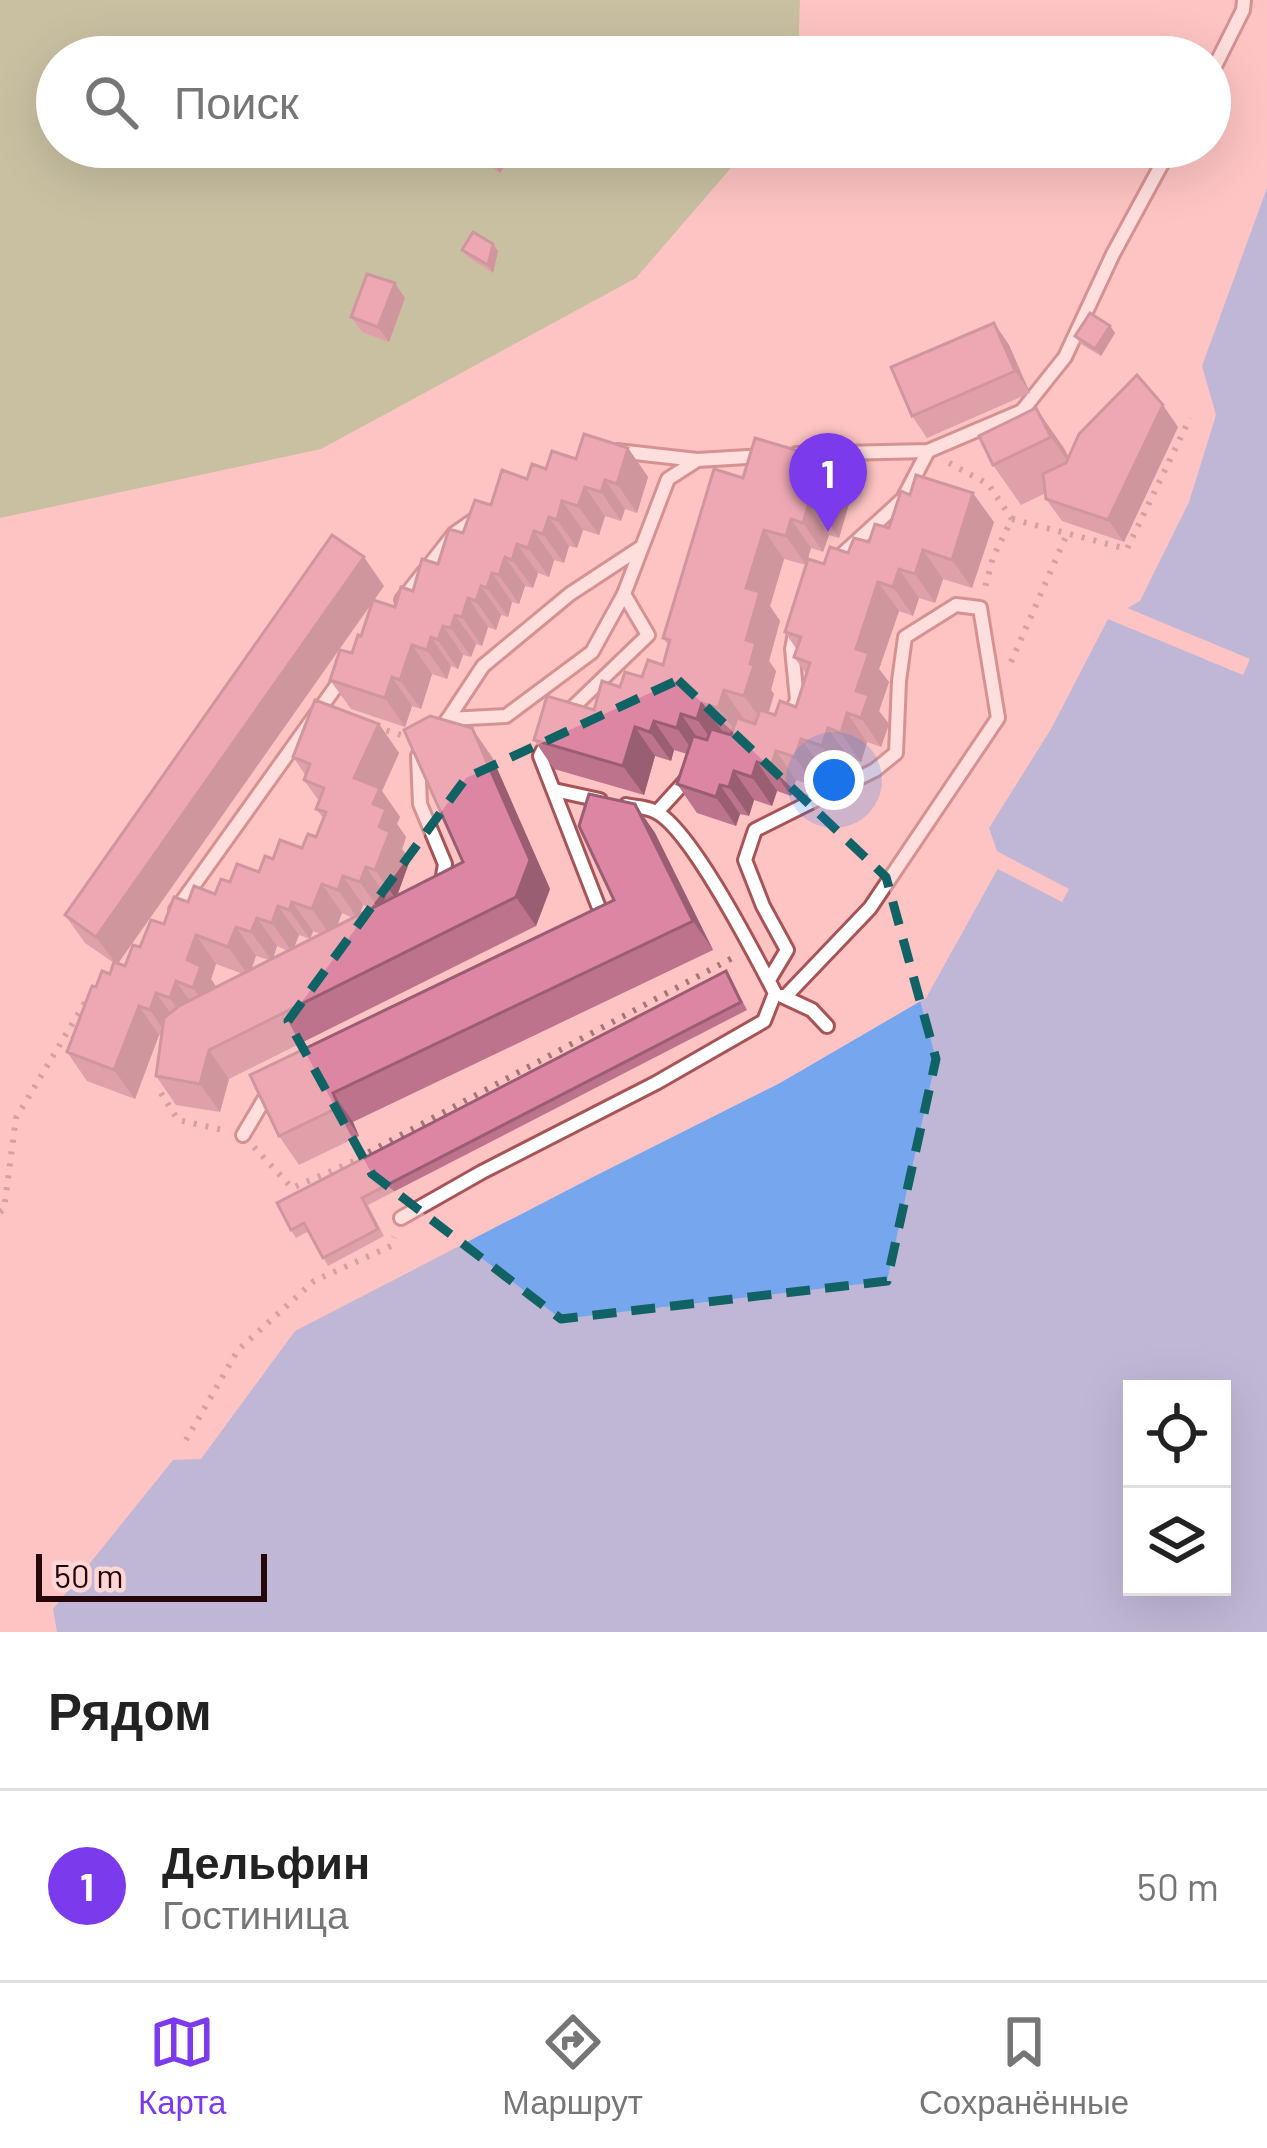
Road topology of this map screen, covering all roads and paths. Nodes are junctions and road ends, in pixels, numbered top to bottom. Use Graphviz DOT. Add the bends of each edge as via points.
graph roads {
  1 [pos="1244,0"];
  2 [pos="1230,36"];
  3 [pos="1160,168"];
  4 [pos="1190,418"];
  5 [pos="928,451"];
  6 [pos="601,454"];
  7 [pos="697,460"];
  8 [pos="492,508"];
  9 [pos="1012,519"];
  10 [pos="641,548"];
  11 [pos="830,567"];
  12 [pos="624,594"];
  13 [pos="980,608"];
  14 [pos="800,611"];
  15 [pos="391,613"];
  16 [pos="355,661"];
  17 [pos="448,718"];
  18 [pos="363,723"];
  19 [pos="785,724"];
  20 [pos="428,744"];
  21 [pos="694,771"];
  22 [pos="554,790"];
  23 [pos="658,811"];
  24 [pos="440,892"];
  25 [pos="167,922"];
  26 [pos="587,930"];
  27 [pos="751,949"];
  28 [pos="776,990"];
  29 [pos="101,992"];
  30 [pos="827,1026"];
  31 [pos="286,1088"];
  32 [pos="243,1135"];
  33 [pos="358,1158"];
  34 [pos="2,1210"];
  35 [pos="400,1217"];
  36 [pos="314,1281"];
  37 [pos="186,1440"];
  1 -- 2 [label="lane"];
  3 -- 5 [label="lane" via="1065,357 1022,411"];
  4 -- 9 [label="path" via="1127,549"];
  5 -- 7 [label="lane"];
  5 -- 9 [label="path" via="988,484"];
  5 -- 11 [label="lane" via="903,499"];
  6 -- 7 [label="lane"];
  7 -- 10 [label="lane" via="668,479"];
  8 -- 15 [label="lane" via="454,534"];
  9 -- 13 [label="path"];
  10 -- 12 [label="lane"];
  10 -- 17 [label="lane" via="483,666"];
  12 -- 17 [label="lane" via="592,652 506,716"];
  12 -- 22 [label="lane" via="648,634 557,722 540,757"];
  13 -- 28 [label="lane" via="998,718 870,908"];
  13 -- 28 [label="lane" via="956,605 905,637 896,753 755,830 745,860 787,950"];
  14 -- 19 [label="lane" via="792,649 797,700"];
  16 -- 25 [label="lane"];
  17 -- 20 [label="lane"];
  18 -- 20 [label="path"];
  20 -- 24 [label="lane" via="418,756 420,804 445,864"];
  21 -- 23 [label="lane"];
  22 -- 23 [label="lane"];
  22 -- 26 [label="lane" via="601,913"];
  23 -- 27 [label="lane" via="683,835"];
  27 -- 28 [label="lane"];
  27 -- 33 [label="path"];
  28 -- 30 [label="lane"];
  28 -- 35 [label="lane" via="764,1021"];
  29 -- 34 [label="path" via="84,1004 16,1118"];
  31 -- 32 [label="lane" via="266,1098"];
  36 -- 37 [label="path" via="238,1350"];
}
